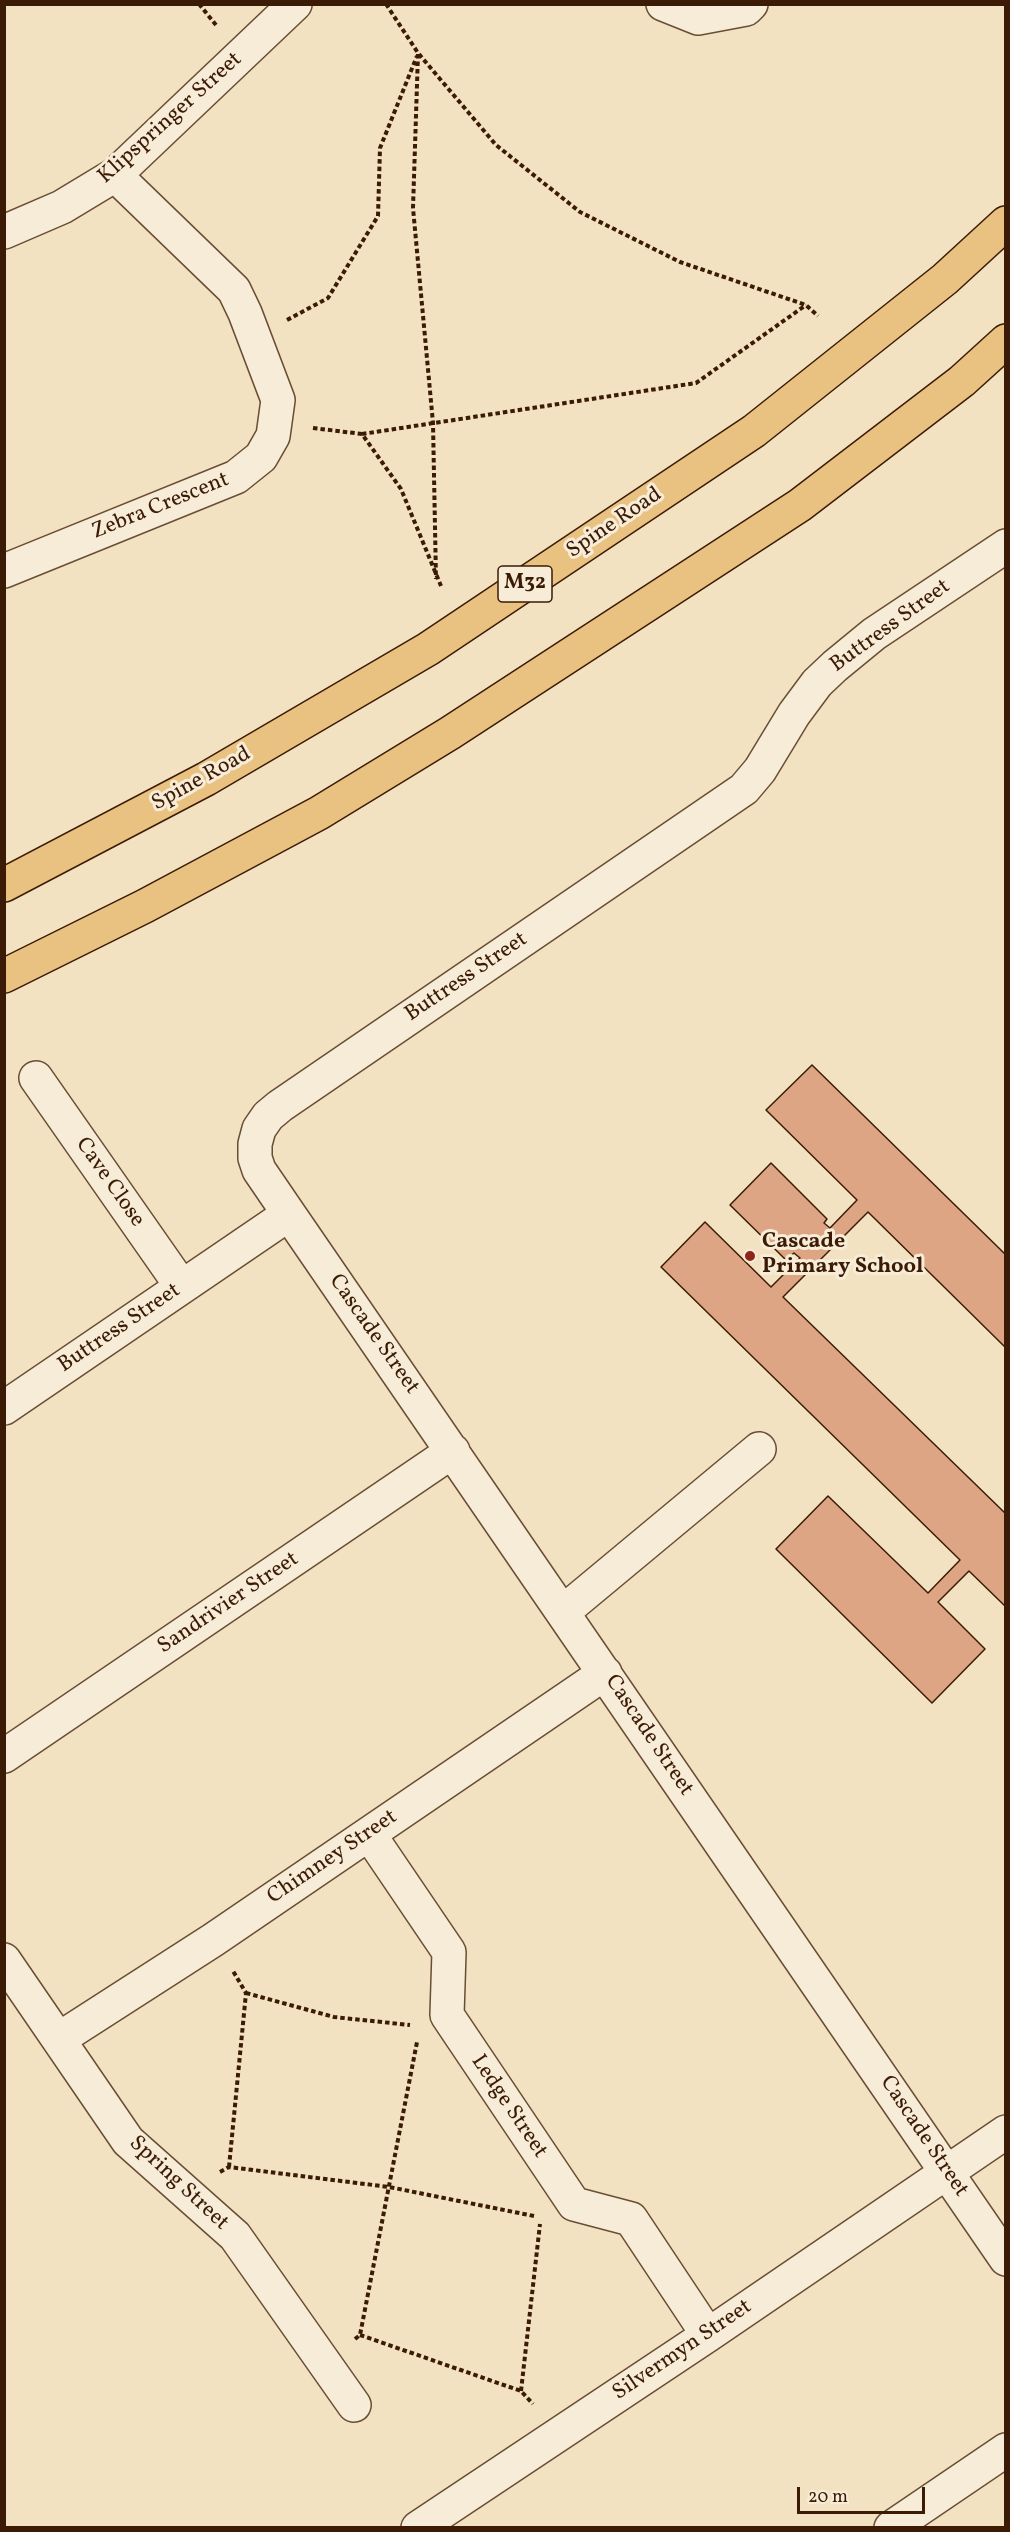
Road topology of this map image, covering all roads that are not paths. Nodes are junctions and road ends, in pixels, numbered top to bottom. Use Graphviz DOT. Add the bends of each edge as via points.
graph roads {
  1 [pos="295,4"];
  2 [pos="663,4"];
  3 [pos="751,4"];
  4 [pos="116,175"];
  5 [pos="1005,223"];
  6 [pos="4,232"];
  7 [pos="1005,341"];
  8 [pos="1005,546"];
  9 [pos="4,571"];
  10 [pos="4,885"];
  11 [pos="4,976"];
  12 [pos="36,1078"];
  13 [pos="289,1214"];
  14 [pos="182,1287"];
  15 [pos="4,1408"];
  16 [pos="759,1449"];
  17 [pos="453,1451"];
  18 [pos="563,1612"];
  19 [pos="605,1673"];
  20 [pos="4,1756"];
  21 [pos="369,1834"];
  22 [pos="4,1960"];
  23 [pos="59,2039"];
  24 [pos="1005,2132"];
  25 [pos="947,2172"];
  26 [pos="1005,2259"];
  27 [pos="708,2335"];
  28 [pos="354,2406"];
  29 [pos="1005,2450"];
  30 [pos="418,2528"];
  31 [pos="891,2528"];
  1 -- 4 [label="street, Klipspringer Street"];
  2 -- 3 [label="street" via="698,18 746,9"];
  4 -- 6 [label="street, Klipspringer Street" via="62,207"];
  4 -- 9 [label="street, Zebra Crescent" via="234,290 278,400 273,435 261,457 236,477"];
  5 -- 10 [label="main road, Spine Road / M32" via="945,279 754,431 428,649 206,779"];
  7 -- 11 [label="main road" via="962,381 800,505 450,733 319,813"];
  8 -- 13 [label="street, Buttress Street" via="874,634 834,666 794,714 744,789 268,1116 259,1129 255,1158"];
  12 -- 14 [label="street, Cave Close"];
  13 -- 14 [label="street, Buttress Street"];
  13 -- 17 [label="street, Cascade Street"];
  14 -- 15 [label="street, Buttress Street"];
  16 -- 18 [label="street"];
  17 -- 18 [label="street, Cascade Street"];
  17 -- 20 [label="street, Sandrivier Street"];
  18 -- 19 [label="street, Cascade Street"];
  19 -- 21 [label="street, Chimney Street"];
  19 -- 25 [label="street, Cascade Street"];
  21 -- 23 [label="street, Chimney Street"];
  21 -- 27 [label="street, Ledge Street" via="449,1952 447,2015 567,2194 574,2204 631,2219"];
  22 -- 23 [label="street, Spring Street"];
  23 -- 28 [label="street, Spring Street" via="128,2141 235,2236"];
  24 -- 25 [label="street, Silvermyn Street"];
  25 -- 26 [label="street, Cascade Street"];
  25 -- 27 [label="street, Silvermyn Street"];
  27 -- 30 [label="street, Silvermyn Street"];
  29 -- 31 [label="street"];
}
